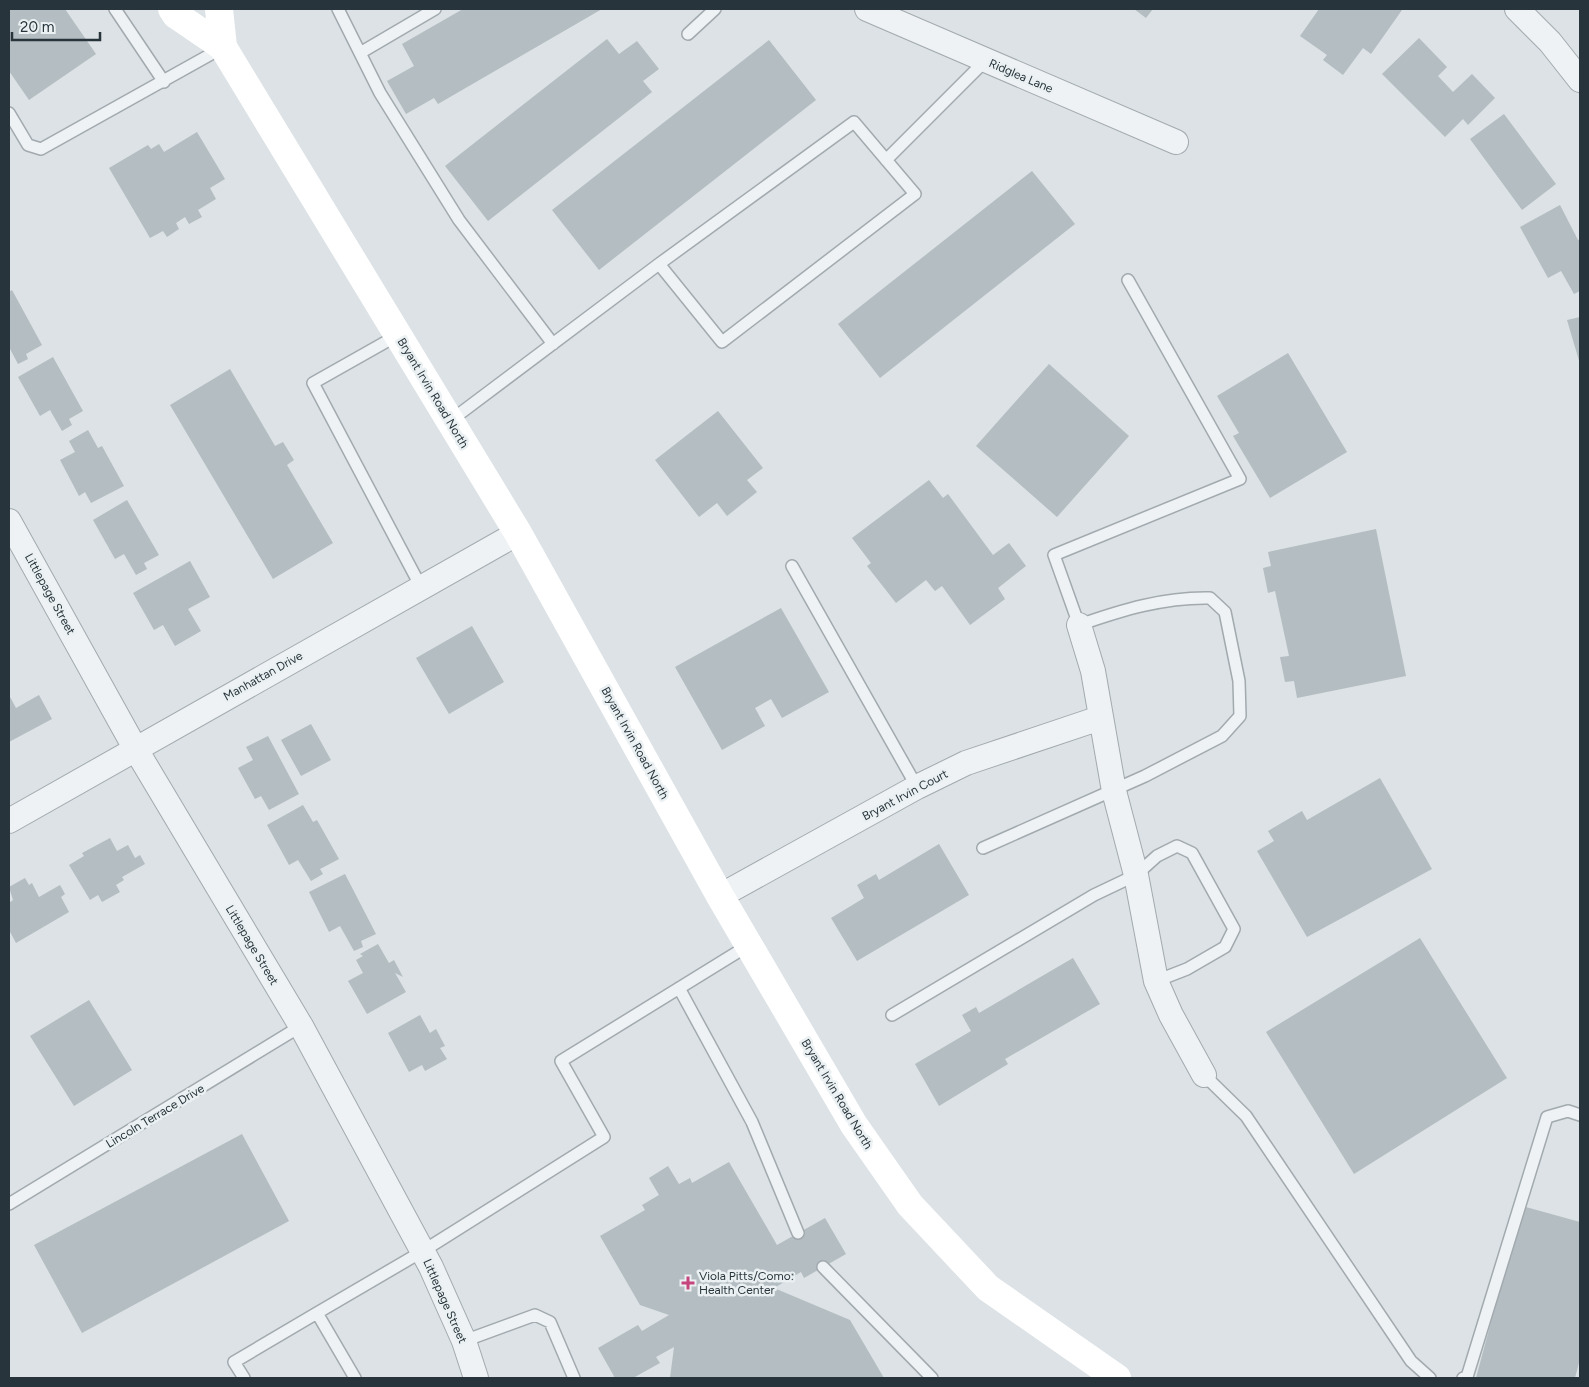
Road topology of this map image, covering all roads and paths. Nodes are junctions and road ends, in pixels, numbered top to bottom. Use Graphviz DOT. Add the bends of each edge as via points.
graph roads {
  1 [pos="115,9"];
  2 [pos="172,9"];
  3 [pos="220,9"];
  4 [pos="338,9"];
  5 [pos="434,9"];
  6 [pos="715,9"];
  7 [pos="867,9"];
  8 [pos="1517,9"];
  9 [pos="688,34"];
  10 [pos="223,47"];
  11 [pos="360,53"];
  12 [pos="986,60"];
  13 [pos="1580,80"];
  14 [pos="164,82"];
  15 [pos="9,113"];
  16 [pos="1176,142"];
  17 [pos="886,160"];
  18 [pos="659,264"];
  19 [pos="1128,280"];
  20 [pos="398,335"];
  21 [pos="553,344"];
  22 [pos="450,421"];
  23 [pos="9,521"];
  24 [pos="518,533"];
  25 [pos="792,566"];
  26 [pos="421,587"];
  27 [pos="1079,625"];
  28 [pos="1100,718"];
  29 [pos="135,748"];
  30 [pos="916,787"];
  31 [pos="1114,790"];
  32 [pos="9,821"];
  33 [pos="983,848"];
  34 [pos="1136,875"];
  35 [pos="720,896"];
  36 [pos="749,945"];
  37 [pos="1156,981"];
  38 [pos="679,988"];
  39 [pos="892,1015"];
  40 [pos="301,1026"];
  41 [pos="1204,1075"];
  42 [pos="1580,1115"];
  43 [pos="9,1204"];
  44 [pos="798,1233"];
  45 [pos="423,1252"];
  46 [pos="823,1267"];
  47 [pos="317,1313"];
  48 [pos="464,1341"];
  49 [pos="1112,1377"];
  50 [pos="244,1378"];
  51 [pos="355,1378"];
  52 [pos="476,1378"];
  53 [pos="574,1378"];
  54 [pos="932,1378"];
  55 [pos="1430,1378"];
  56 [pos="1464,1378"];
  1 -- 14 [label="lane"];
  2 -- 10 [label="main road, Bryant Irvin Road North"];
  3 -- 10 [label="main road, Bryant Irvin Road North"];
  4 -- 11 [label="lane"];
  5 -- 11 [label="lane"];
  6 -- 9 [label="lane"];
  7 -- 12 [label="street, Ridglea Lane"];
  8 -- 13 [label="street" via="1550,42"];
  10 -- 14 [label="lane"];
  10 -- 20 [label="main road, Bryant Irvin Road North"];
  11 -- 21 [label="lane" via="380,94 459,220"];
  12 -- 16 [label="street, Ridglea Lane"];
  12 -- 17 [label="lane"];
  14 -- 15 [label="lane" via="41,149 28,144"];
  17 -- 18 [label="lane" via="854,122"];
  17 -- 18 [label="lane" via="915,194 722,342"];
  18 -- 21 [label="lane"];
  19 -- 27 [label="lane" via="1240,479 1054,555"];
  20 -- 22 [label="main road, Bryant Irvin Road North"];
  20 -- 26 [label="lane" via="313,384"];
  21 -- 22 [label="lane"];
  22 -- 24 [label="main road, Bryant Irvin Road North"];
  23 -- 29 [label="street, Littlepage Street"];
  24 -- 26 [label="street, Manhattan Drive"];
  24 -- 35 [label="main road, Bryant Irvin Road North"];
  25 -- 30 [label="lane"];
  26 -- 29 [label="street, Manhattan Drive"];
  27 -- 28 [label="street" via="1093,671"];
  27 -- 31 [label="lane" via="1126,608 1187,597 1210,598 1225,612 1239,681 1240,716 1222,736"];
  28 -- 30 [label="street, Bryant Irvin Court" via="966,763"];
  28 -- 31 [label="street"];
  29 -- 32 [label="street, Manhattan Drive"];
  29 -- 40 [label="street, Littlepage Street"];
  30 -- 35 [label="street, Bryant Irvin Court"];
  31 -- 33 [label="lane"];
  31 -- 34 [label="street"];
  34 -- 37 [label="street"];
  34 -- 37 [label="lane" via="1157,856 1177,846 1192,853 1234,929 1225,947 1188,969"];
  34 -- 39 [label="lane" via="1094,895"];
  35 -- 36 [label="main road, Bryant Irvin Road North"];
  36 -- 38 [label="lane"];
  36 -- 49 [label="main road, Bryant Irvin Road North" via="854,1125 910,1204 988,1288"];
  37 -- 41 [label="street"];
  38 -- 44 [label="lane" via="752,1122"];
  38 -- 45 [label="lane" via="560,1061 604,1137"];
  40 -- 43 [label="lane, Lincoln Terrace Drive"];
  40 -- 45 [label="street, Littlepage Street"];
  41 -- 55 [label="lane" via="1246,1116 1411,1361"];
  42 -- 56 [label="lane" via="1568,1111 1547,1117 1467,1377"];
  45 -- 47 [label="lane"];
  45 -- 48 [label="street, Littlepage Street"];
  46 -- 54 [label="lane"];
  47 -- 50 [label="lane" via="234,1362"];
  47 -- 51 [label="lane"];
  48 -- 52 [label="street, Littlepage Street"];
  48 -- 53 [label="lane" via="535,1315 550,1322"];
}
